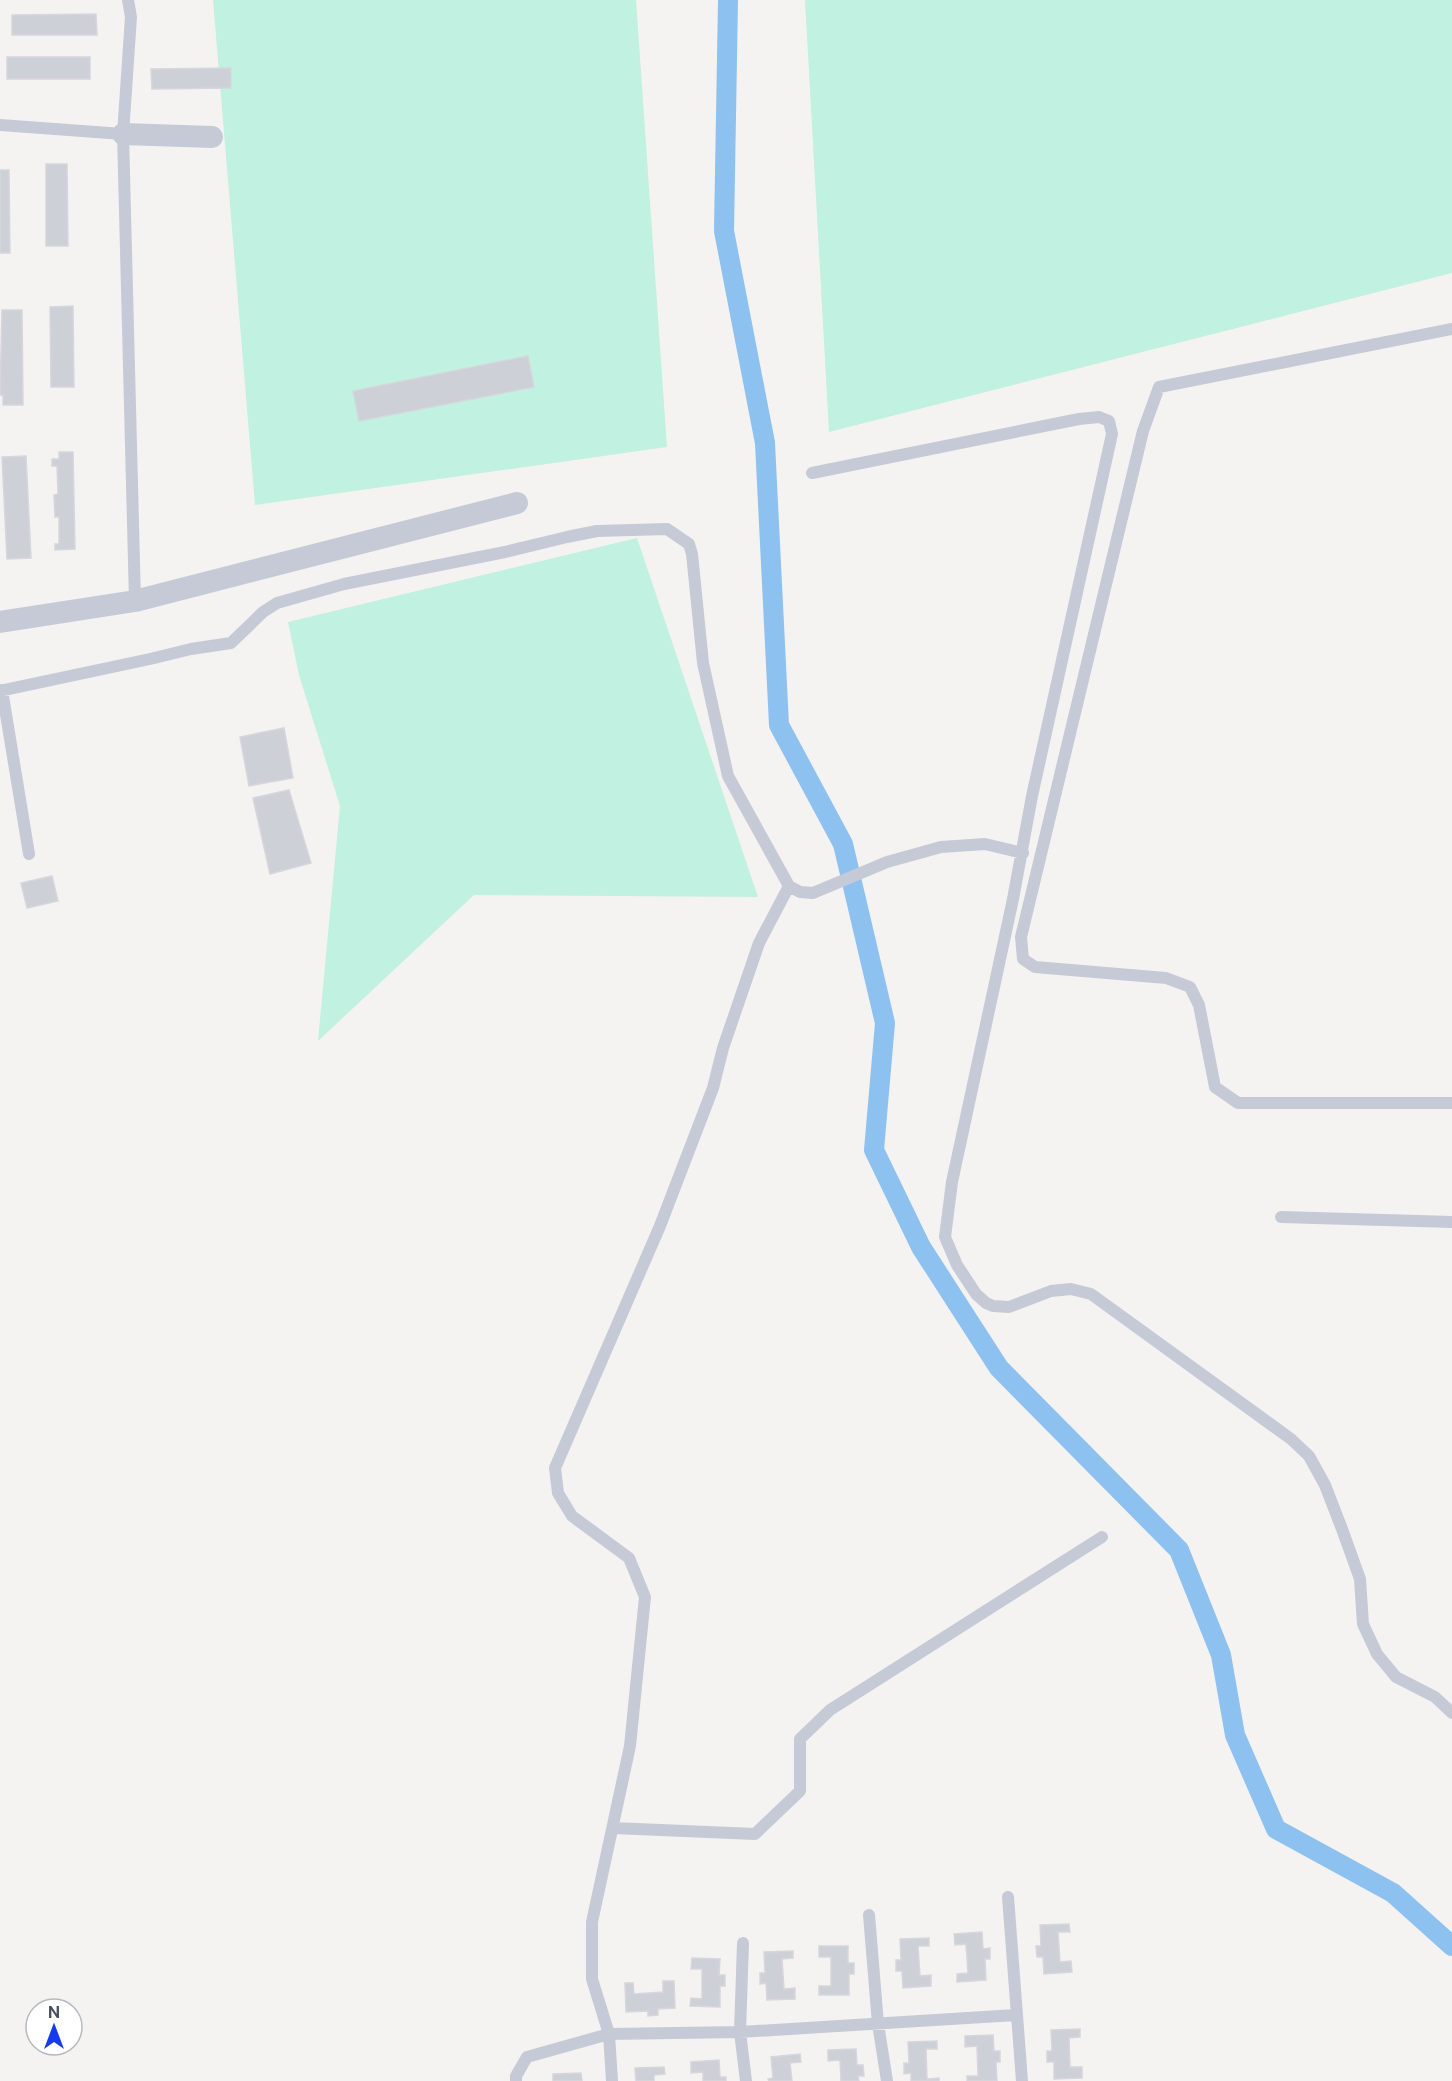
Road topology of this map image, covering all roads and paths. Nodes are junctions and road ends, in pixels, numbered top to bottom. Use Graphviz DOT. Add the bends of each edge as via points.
graph roads {
  1 [pos="128,0"];
  2 [pos="0,125"];
  3 [pos="123,134"];
  4 [pos="212,137"];
  5 [pos="1452,329"];
  6 [pos="812,473"];
  7 [pos="517,503"];
  8 [pos="135,601"];
  9 [pos="0,622"];
  10 [pos="1,691"];
  11 [pos="1023,853"];
  12 [pos="29,854"];
  13 [pos="789,886"];
  14 [pos="1452,1103"];
  15 [pos="1281,1217"];
  16 [pos="1452,1222"];
  17 [pos="1102,1537"];
  18 [pos="1452,1713"];
  19 [pos="613,1828"];
  20 [pos="1008,1897"];
  21 [pos="869,1915"];
  22 [pos="743,1943"];
  23 [pos="1016,2015"];
  24 [pos="878,2024"];
  25 [pos="740,2032"];
  26 [pos="609,2034"];
  27 [pos="516,2081"];
  28 [pos="612,2081"];
  29 [pos="747,2081"];
  30 [pos="887,2081"];
  31 [pos="1022,2081"];
  1 -- 3 [label="lane" via="131,17"];
  2 -- 3 [label="lane"];
  3 -- 4 [label="street"];
  3 -- 8 [label="lane"];
  5 -- 14 [label="lane" via="1159,387 1143,431 1021,937 1023,959 1035,967 1166,978 1190,987 1199,1005 1215,1087 1238,1103"];
  6 -- 11 [label="lane" via="1079,419 1099,417 1109,421 1112,434 1032,796"];
  7 -- 8 [label="street"];
  8 -- 9 [label="street"];
  10 -- 12 [label="lane"];
  10 -- 13 [label="lane" via="231,643 277,603 344,584 597,531 667,529 688,544 692,554 703,663 728,776"];
  11 -- 13 [label="lane" via="985,844 963,844 887,862 813,893"];
  11 -- 18 [label="lane" via="952,1182 945,1237 953,1257 976,1294 993,1306 1009,1307 1071,1288 1091,1294 1310,1456 1360,1579 1363,1624 1377,1654 1396,1677 1435,1698"];
  13 -- 19 [label="lane" via="759,943 713,1088 660,1226 555,1468 558,1493 572,1516 629,1558 645,1597 630,1746"];
  15 -- 16 [label="lane"];
  17 -- 19 [label="lane" via="830,1710 800,1739 800,1791 755,1834"];
  19 -- 26 [label="lane" via="592,1922 592,1980"];
  20 -- 23 [label="lane"];
  21 -- 24 [label="lane"];
  22 -- 25 [label="lane"];
  23 -- 24 [label="lane"];
  23 -- 31 [label="lane"];
  24 -- 25 [label="lane"];
  24 -- 30 [label="lane"];
  25 -- 26 [label="lane"];
  25 -- 29 [label="lane"];
  26 -- 27 [label="lane" via="526,2057"];
  26 -- 28 [label="lane"];
}
